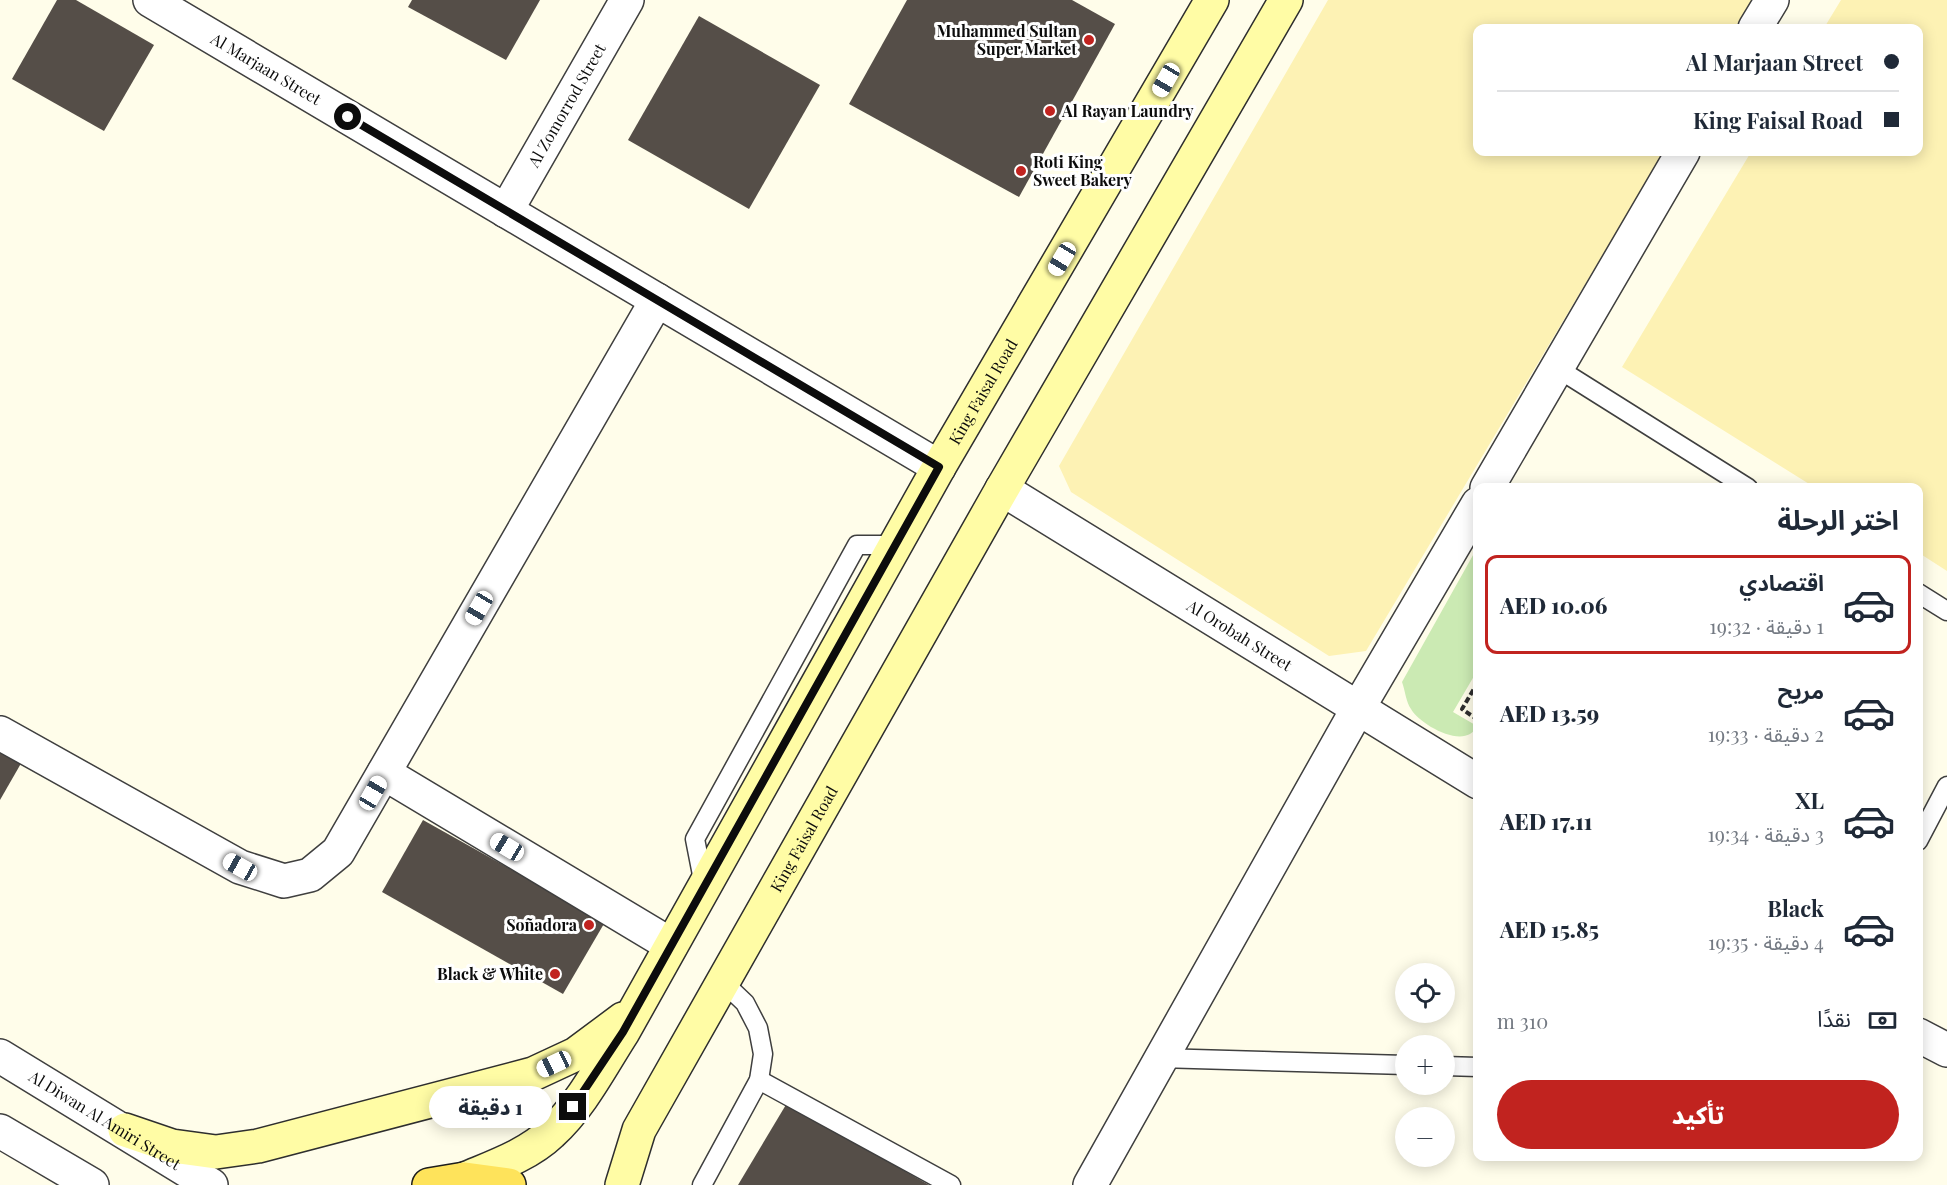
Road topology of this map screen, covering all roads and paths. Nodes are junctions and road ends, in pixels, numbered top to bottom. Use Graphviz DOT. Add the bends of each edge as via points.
graph roads {
  1 [pos="150,0"];
  2 [pos="627,0"];
  3 [pos="1212,0"];
  4 [pos="1286,0"];
  5 [pos="1772,0"];
  6 [pos="1757,24"];
  7 [pos="1681,156"];
  8 [pos="506,211"];
  9 [pos="657,300"];
  10 [pos="1557,368"];
  11 [pos="939,467"];
  12 [pos="1490,483"];
  13 [pos="1740,483"];
  14 [pos="1002,489"];
  15 [pos="1473,513"];
  16 [pos="1923,596"];
  17 [pos="1947,611"];
  18 [pos="1473,691"];
  19 [pos="1357,710"];
  20 [pos="1473,717"];
  21 [pos="0,733"];
  22 [pos="384,773"];
  23 [pos="1473,775"];
  24 [pos="1947,786"];
  25 [pos="1923,832"];
  26 [pos="671,945"];
  27 [pos="724,983"];
  28 [pos="636,1008"];
  29 [pos="1923,1038"];
  30 [pos="1947,1050"];
  31 [pos="0,1056"];
  32 [pos="1159,1058"];
  33 [pos="1395,1065"];
  34 [pos="1455,1066"];
  35 [pos="1473,1067"];
  36 [pos="759,1080"];
  37 [pos="125,1130"];
  38 [pos="0,1131"];
  39 [pos="465,1179"];
  40 [pos="92,1185"];
  41 [pos="210,1185"];
  42 [pos="429,1185"];
  43 [pos="509,1185"];
  44 [pos="622,1185"];
  45 [pos="702,1185"];
  46 [pos="951,1185"];
  47 [pos="1090,1185"];
  1 -- 8 [label="street, Al Marjaan Street"];
  2 -- 8 [label="street, Al Zomorrod Street"];
  3 -- 11 [label="main road, King Faisal Road"];
  4 -- 14 [label="main road, King Faisal Road"];
  5 -- 6 [label="street"];
  7 -- 10 [label="street"];
  8 -- 9 [label="street, Al Marjaan Street"];
  9 -- 11 [label="street, Al Marjaan Street"];
  9 -- 22 [label="street"];
  10 -- 12 [label="street"];
  10 -- 13 [label="lane"];
  11 -- 26 [label="main road, King Faisal Road"];
  14 -- 19 [label="street, Al Orobah Street"];
  14 -- 27 [label="main road, King Faisal Road"];
  15 -- 19 [label="street"];
  16 -- 17 [label="lane"];
  18 -- 20 [label="path" via="1462,710"];
  19 -- 23 [label="street, Al Orobah Street"];
  19 -- 32 [label="street"];
  21 -- 22 [label="street" via="240,867 284,881 310,875 338,852"];
  22 -- 26 [label="street"];
  24 -- 25 [label="lane"];
  26 -- 28 [label="main road, King Faisal Road"];
  27 -- 36 [label="lane" via="745,1003 758,1028 763,1054"];
  27 -- 44 [label="main road, King Faisal Road" via="639,1130"];
  28 -- 37 [label="main road" via="576,1054 533,1074 258,1146 216,1152 172,1146"];
  28 -- 39 [label="main road, King Faisal Road" via="584,1093 550,1134 513,1158"];
  29 -- 30 [label="street"];
  31 -- 37 [label="street, Al Diwan Al Amiri Street"];
  32 -- 33 [label="lane"];
  32 -- 47 [label="street"];
  34 -- 35 [label="lane"];
  36 -- 45 [label="lane"];
  36 -- 46 [label="lane"];
  37 -- 41 [label="street, Al Diwan Al Amiri Street"];
  38 -- 40 [label="street"];
  39 -- 42 [label="main road"];
  39 -- 43 [label="main road"];
}
